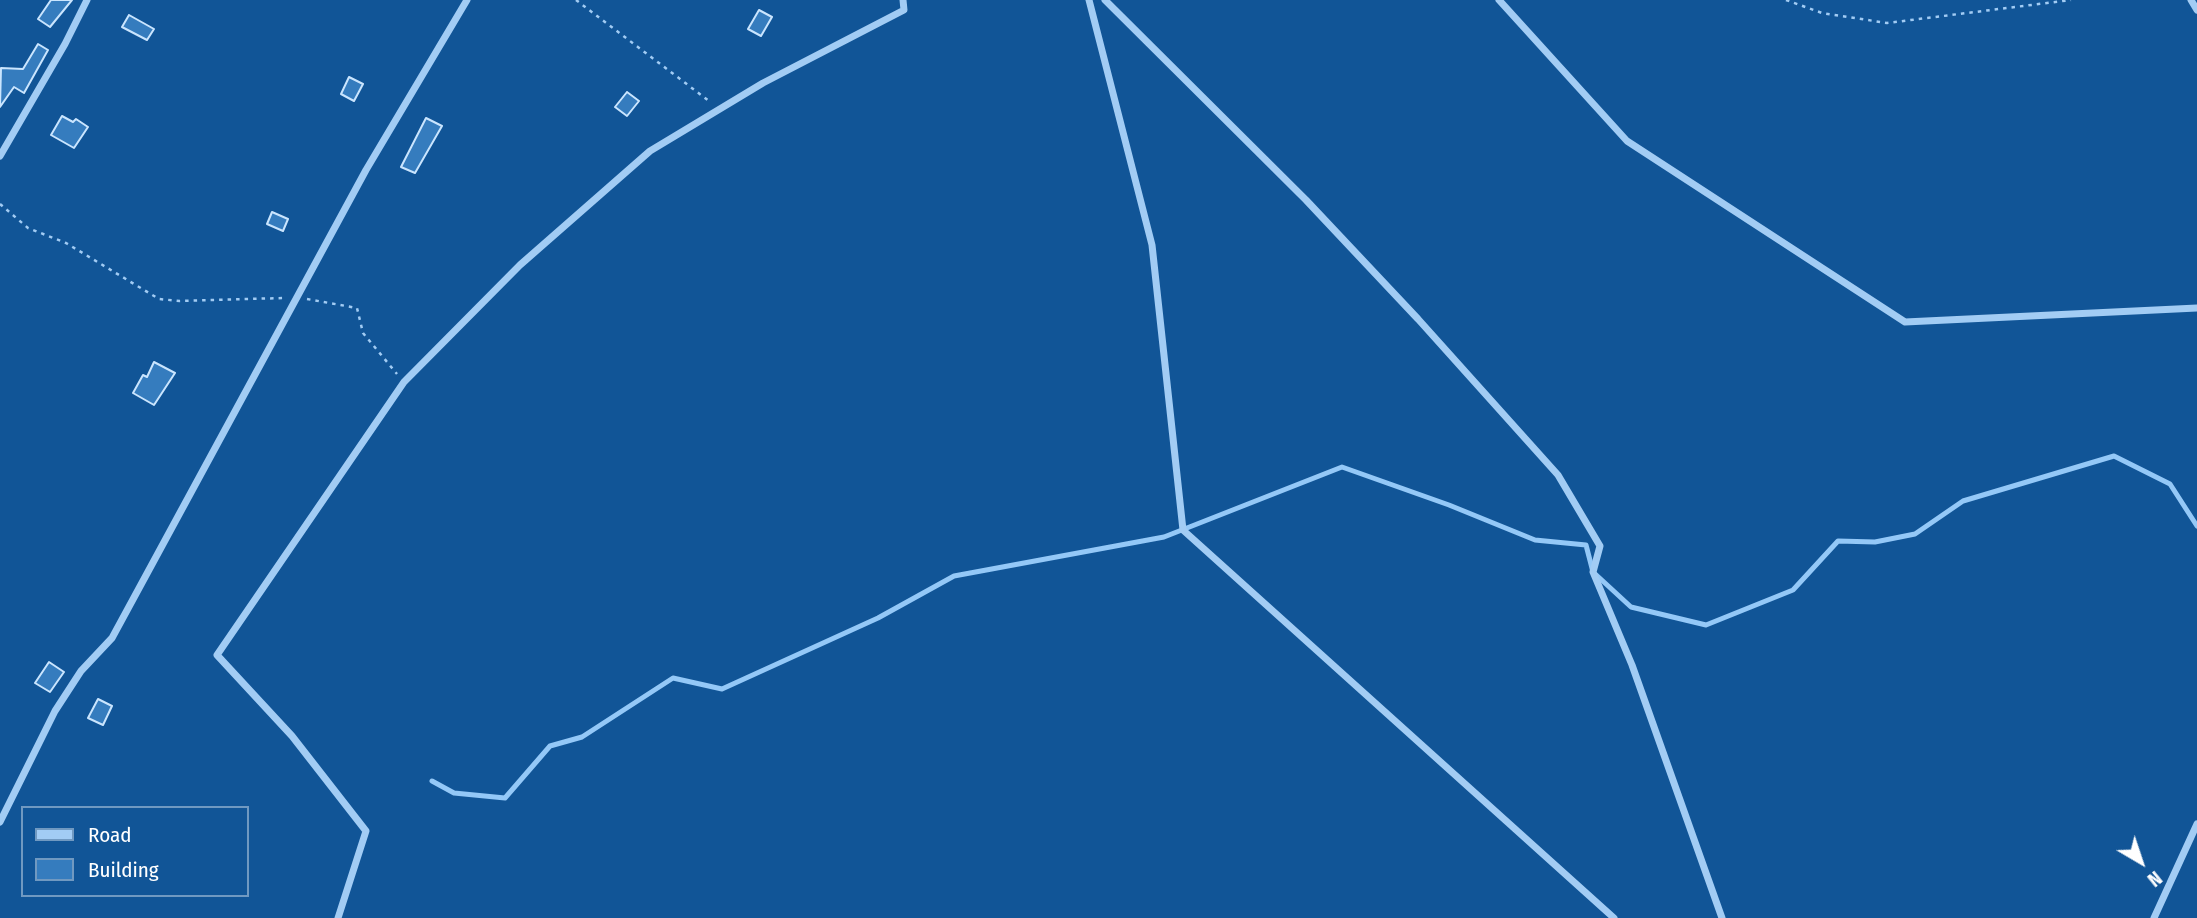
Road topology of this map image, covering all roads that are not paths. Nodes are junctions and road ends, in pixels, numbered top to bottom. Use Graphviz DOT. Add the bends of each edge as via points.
graph roads {
  1 [pos="87,0"];
  2 [pos="467,0"];
  3 [pos="903,0"];
  4 [pos="1089,0"];
  5 [pos="1105,0"];
  6 [pos="1499,0"];
  7 [pos="2191,0"];
  8 [pos="2197,10"];
  9 [pos="0,156"];
  10 [pos="2197,308"];
  11 [pos="0,822"];
  12 [pos="2197,824"];
  13 [pos="338,918"];
  14 [pos="1614,918"];
  15 [pos="1722,918"];
  16 [pos="2154,918"];
  1 -- 9 [label="street"];
  2 -- 11 [label="street" via="366,170 113,638 81,671 55,711"];
  3 -- 13 [label="street" via="904,10 763,83 650,151 520,265 404,382 217,655 292,736 366,831"];
  4 -- 14 [label="street" via="1152,245 1183,530"];
  5 -- 15 [label="street" via="1306,200 1558,475 1600,546 1593,572 1632,665"];
  6 -- 10 [label="street" via="1628,141 1905,323"];
  7 -- 8 [label="street"];
  12 -- 16 [label="street"];
}
